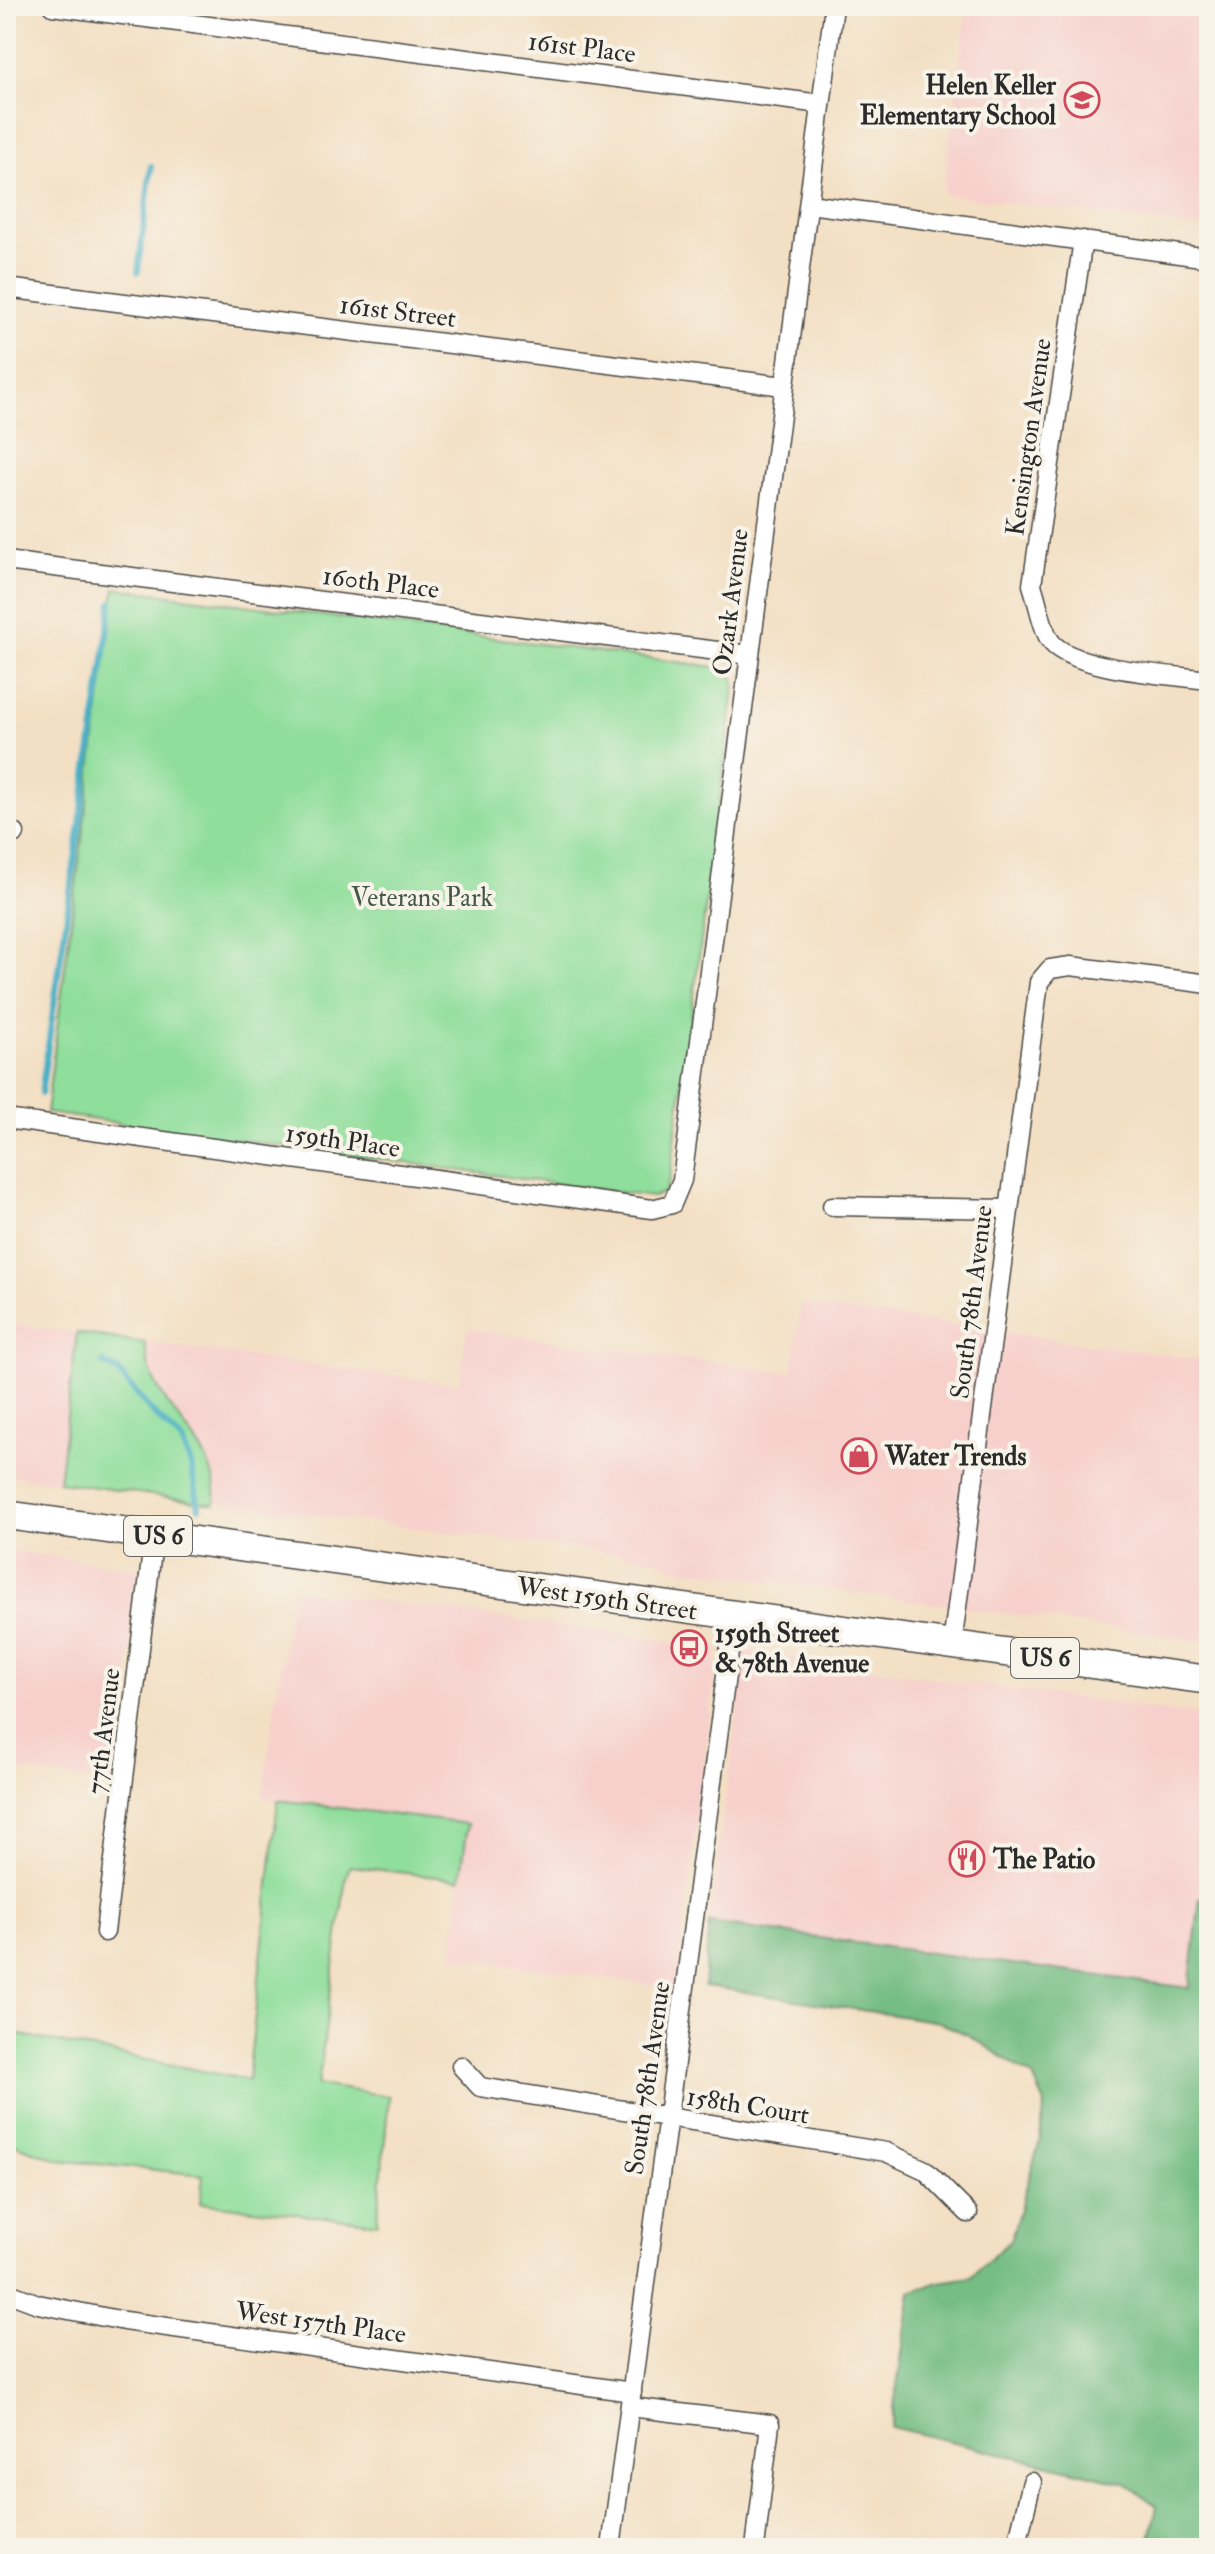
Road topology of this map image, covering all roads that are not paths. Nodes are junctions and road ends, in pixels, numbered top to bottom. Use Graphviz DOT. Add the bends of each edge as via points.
graph roads {
  1 [pos="52,6"];
  2 [pos="834,6"];
  3 [pos="821,104"];
  4 [pos="809,204"];
  5 [pos="1083,240"];
  6 [pos="1209,258"];
  7 [pos="6,288"];
  8 [pos="784,386"];
  9 [pos="6,561"];
  10 [pos="749,655"];
  11 [pos="1209,680"];
  12 [pos="1209,984"];
  13 [pos="6,1119"];
  14 [pos="672,1204"];
  15 [pos="832,1206"];
  16 [pos="1009,1209"];
  17 [pos="6,1515"];
  18 [pos="154,1535"];
  19 [pos="734,1615"];
  20 [pos="952,1645"];
  21 [pos="1209,1680"];
  22 [pos="105,1932"];
  23 [pos="461,2066"];
  24 [pos="668,2119"];
  25 [pos="968,2213"];
  26 [pos="6,2292"];
  27 [pos="631,2400"];
  28 [pos="1032,2482"];
  29 [pos="611,2548"];
  30 [pos="755,2548"];
  31 [pos="1016,2548"];
  1 -- 3 [label="street, 161st Place"];
  2 -- 3 [label="street, Ozark Avenue"];
  3 -- 4 [label="street, Ozark Avenue"];
  4 -- 5 [label="street"];
  4 -- 8 [label="street, Ozark Avenue"];
  5 -- 6 [label="street"];
  5 -- 11 [label="street, Kensington Avenue" via="1032,585 1050,640 1064,653"];
  7 -- 8 [label="street, 161st Street"];
  8 -- 10 [label="street, Ozark Avenue"];
  9 -- 10 [label="street, 160th Place"];
  10 -- 14 [label="street, Ozark Avenue" via="683,1172"];
  12 -- 16 [label="street, South 78th Avenue" via="1071,966 1050,969 1039,982"];
  13 -- 14 [label="street, 159th Place" via="652,1209"];
  15 -- 16 [label="street"];
  16 -- 20 [label="street, South 78th Avenue"];
  17 -- 18 [label="main road, West 159th Street / US 6"];
  18 -- 19 [label="main road, West 159th Street / US 6"];
  18 -- 22 [label="street, 77th Avenue"];
  19 -- 20 [label="main road, West 159th Street / US 6"];
  19 -- 24 [label="street, South 78th Avenue"];
  20 -- 21 [label="main road, West 159th Street / US 6"];
  23 -- 24 [label="street, 158th Court" via="480,2087"];
  24 -- 25 [label="street, 158th Court" via="886,2152 925,2170"];
  24 -- 27 [label="street, South 78th Avenue"];
  26 -- 27 [label="street, West 157th Place" via="38,2304 124,2321"];
  27 -- 29 [label="street, South 78th Avenue"];
  27 -- 30 [label="street, West 157th Place" via="770,2424"];
  28 -- 31 [label="street"];
}
